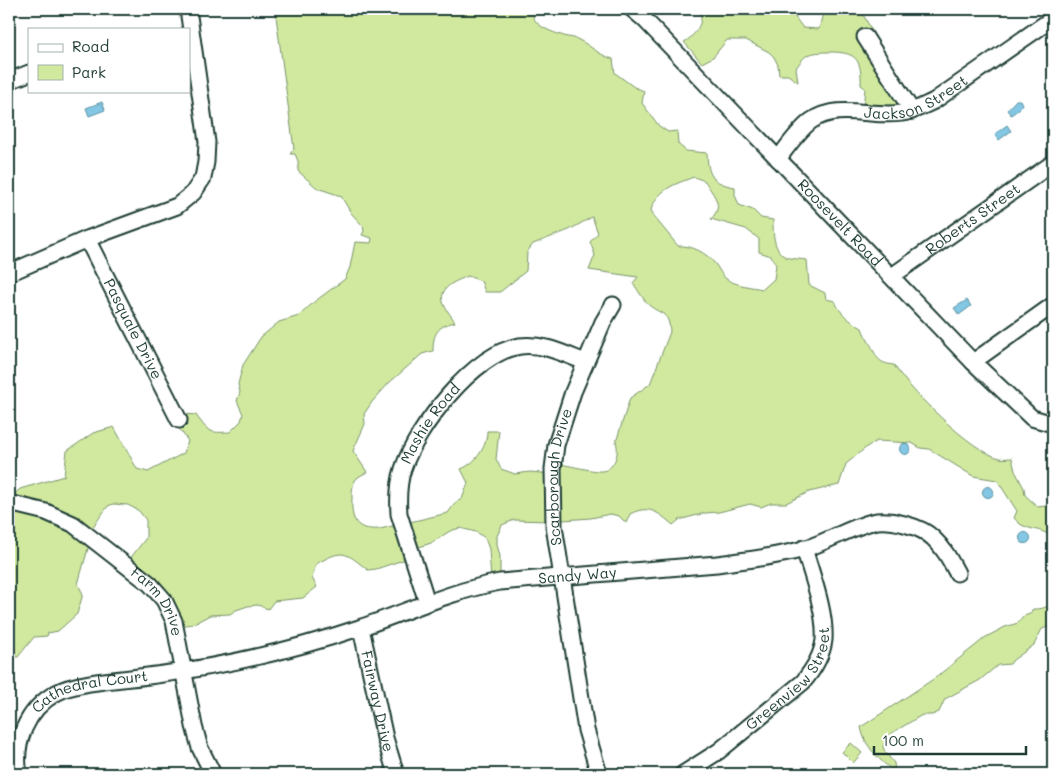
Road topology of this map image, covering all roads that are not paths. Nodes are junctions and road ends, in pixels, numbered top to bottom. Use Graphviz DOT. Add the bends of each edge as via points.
graph roads {
  1 [pos="188,9"];
  2 [pos="632,9"];
  3 [pos="1050,17"];
  4 [pos="190,28"];
  5 [pos="190,32"];
  6 [pos="865,37"];
  7 [pos="28,73"];
  8 [pos="9,81"];
  9 [pos="912,111"];
  10 [pos="778,159"];
  11 [pos="1053,163"];
  12 [pos="87,239"];
  13 [pos="9,273"];
  14 [pos="892,276"];
  15 [pos="613,305"];
  16 [pos="1053,305"];
  17 [pos="585,362"];
  18 [pos="973,362"];
  19 [pos="178,420"];
  20 [pos="1053,424"];
  21 [pos="9,503"];
  22 [pos="804,548"];
  23 [pos="957,573"];
  24 [pos="562,577"];
  25 [pos="427,602"];
  26 [pos="361,628"];
  27 [pos="183,672"];
  28 [pos="19,774"];
  29 [pos="213,774"];
  30 [pos="396,774"];
  31 [pos="598,774"];
  32 [pos="683,774"];
  1 -- 4 [label="street"];
  2 -- 10 [label="street, Roosevelt Road"];
  3 -- 9 [label="street, Jackson Street" via="934,101"];
  5 -- 12 [label="street" via="206,142 203,178 177,206"];
  6 -- 9 [label="street"];
  7 -- 8 [label="street"];
  9 -- 10 [label="street, Jackson Street" via="901,114 826,114 811,121"];
  10 -- 14 [label="street, Roosevelt Road"];
  11 -- 14 [label="street, Roberts Street"];
  12 -- 13 [label="street"];
  12 -- 19 [label="street, Pasquale Drive"];
  14 -- 18 [label="street, Roosevelt Road"];
  15 -- 17 [label="street, Scarborough Drive"];
  16 -- 18 [label="street"];
  17 -- 24 [label="street, Scarborough Drive" via="556,445 553,469 554,526"];
  17 -- 25 [label="street, Mashie Road" via="544,347 512,347 482,363 452,391 434,414 410,452 398,485 400,514"];
  18 -- 20 [label="street, Roosevelt Road" via="1032,418"];
  21 -- 27 [label="street, Farm Drive" via="46,512 73,524 157,591 174,621"];
  22 -- 23 [label="street, Sandy Way" via="872,522 887,520 932,536 948,555"];
  22 -- 24 [label="street, Sandy Way" via="717,564"];
  22 -- 32 [label="street, Greenview Street" via="821,611 824,641 812,671 719,751"];
  24 -- 25 [label="street, Sandy Way" via="477,586"];
  24 -- 31 [label="street, Scarborough Drive" via="586,730"];
  25 -- 26 [label="street, Sandy Way"];
  26 -- 27 [label="street, Sandy Way" via="287,651"];
  26 -- 30 [label="street, Fairway Drive"];
  27 -- 28 [label="street, Cathedral Court" via="76,686 54,694 36,708 24,730 18,753"];
  27 -- 29 [label="street, Farm Drive" via="197,738"];
}
